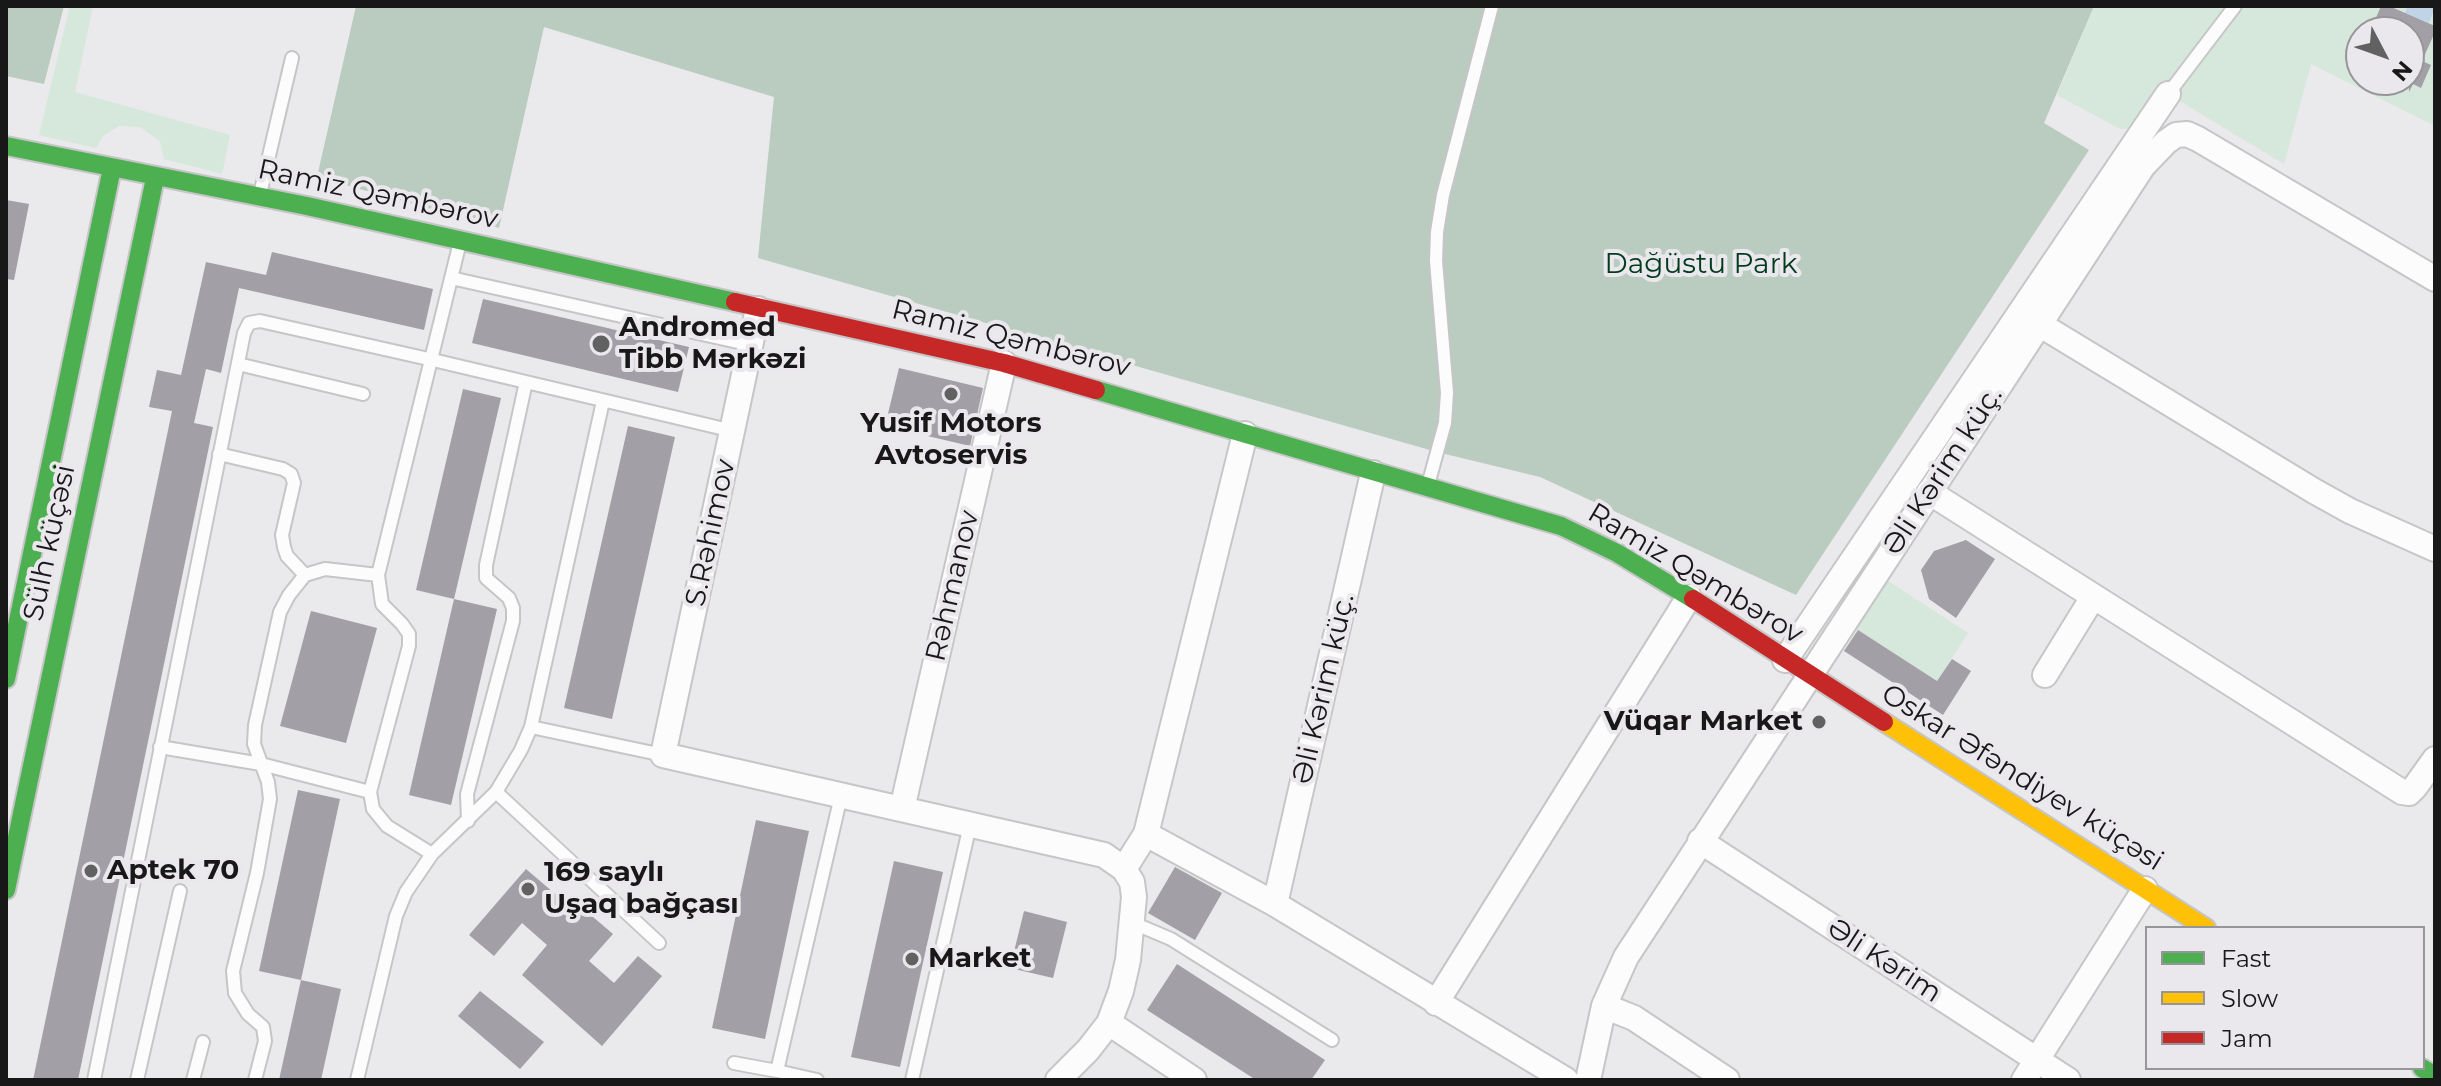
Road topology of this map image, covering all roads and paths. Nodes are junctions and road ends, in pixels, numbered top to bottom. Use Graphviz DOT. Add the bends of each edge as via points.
graph roads {
  1 [pos="1492,6"];
  2 [pos="2235,6"];
  3 [pos="292,58"];
  4 [pos="2168,94"];
  5 [pos="6,146"];
  6 [pos="112,168"];
  7 [pos="155,178"];
  8 [pos="259,197"];
  9 [pos="460,242"];
  10 [pos="451,278"];
  11 [pos="2435,279"];
  12 [pos="758,309"];
  13 [pos="2039,324"];
  14 [pos="751,345"];
  15 [pos="433,360"];
  16 [pos="1004,363"];
  17 [pos="238,364"];
  18 [pos="526,382"];
  19 [pos="363,394"];
  20 [pos="603,401"];
  21 [pos="733,431"];
  22 [pos="1245,434"];
  23 [pos="219,454"];
  24 [pos="1373,473"];
  25 [pos="1427,488"];
  26 [pos="1929,492"];
  27 [pos="2435,549"];
  28 [pos="305,575"];
  29 [pos="378,575"];
  30 [pos="1689,597"];
  31 [pos="2093,597"];
  32 [pos="28,652"];
  33 [pos="1785,660"];
  34 [pos="1809,675"];
  35 [pos="2045,675"];
  36 [pos="6,679"];
  37 [pos="531,727"];
  38 [pos="160,747"];
  39 [pos="663,755"];
  40 [pos="2435,759"];
  41 [pos="261,764"];
  42 [pos="370,792"];
  43 [pos="496,792"];
  44 [pos="841,796"];
  45 [pos="902,809"];
  46 [pos="468,821"];
  47 [pos="970,825"];
  48 [pos="1146,834"];
  49 [pos="1700,841"];
  50 [pos="432,854"];
  51 [pos="1124,869"];
  52 [pos="2145,889"];
  53 [pos="6,890"];
  54 [pos="180,891"];
  55 [pos="1275,904"];
  56 [pos="1133,923"];
  57 [pos="2203,926"];
  58 [pos="659,943"];
  59 [pos="1436,1003"];
  60 [pos="1604,1006"];
  61 [pos="1109,1023"];
  62 [pos="1332,1040"];
  63 [pos="203,1042"];
  64 [pos="734,1063"];
  65 [pos="2030,1070"];
  66 [pos="777,1071"];
  67 [pos="94,1080"];
  68 [pos="137,1080"];
  69 [pos="193,1080"];
  70 [pos="255,1080"];
  71 [pos="357,1080"];
  72 [pos="817,1080"];
  73 [pos="912,1080"];
  74 [pos="1058,1080"];
  75 [pos="1194,1080"];
  76 [pos="1566,1080"];
  77 [pos="1588,1080"];
  78 [pos="1727,1080"];
  79 [pos="2068,1080"];
  1 -- 25 [label="lane" via="1437,232 1447,393 1445,423"];
  2 -- 4 [label="lane"];
  3 -- 8 [label="lane"];
  4 -- 33 [label="street"];
  5 -- 6 [label="main road, Ramiz Qəmbərov"];
  6 -- 7 [label="main road, Ramiz Qəmbərov"];
  6 -- 32 [label="main road, Sülh küçəsi"];
  7 -- 8 [label="main road, Ramiz Qəmbərov"];
  7 -- 32 [label="main road, Sülh küçəsi"];
  8 -- 9 [label="main road, Ramiz Qəmbərov"];
  9 -- 10 [label="lane"];
  9 -- 12 [label="main road, Ramiz Qəmbərov"];
  10 -- 14 [label="lane"];
  10 -- 15 [label="lane"];
  11 -- 13 [label="street, Əli Kərim küç." via="2187,134 2176,135 2143,166"];
  12 -- 14 [label="street, S.Rəhimov"];
  12 -- 16 [label="main road, Ramiz Qəmbərov"];
  13 -- 26 [label="street, Əli Kərim küç."];
  13 -- 27 [label="street" via="2314,491"];
  14 -- 21 [label="street, S.Rəhimov"];
  15 -- 17 [label="lane" via="260,321 249,323"];
  15 -- 18 [label="lane"];
  15 -- 29 [label="lane"];
  16 -- 22 [label="main road, Ramiz Qəmbərov"];
  16 -- 45 [label="street, Rəhmanov"];
  17 -- 19 [label="lane"];
  17 -- 23 [label="lane"];
  18 -- 20 [label="lane"];
  18 -- 46 [label="lane" via="486,565 486,578 509,598 513,621 467,794"];
  20 -- 21 [label="lane"];
  20 -- 37 [label="lane"];
  21 -- 39 [label="street, S.Rəhimov"];
  22 -- 24 [label="main road, Ramiz Qəmbərov"];
  22 -- 48 [label="street"];
  23 -- 28 [label="lane" via="291,474 294,483 282,535 287,556"];
  23 -- 38 [label="lane"];
  24 -- 25 [label="main road, Ramiz Qəmbərov"];
  24 -- 55 [label="street, Əli Kərim küç."];
  25 -- 30 [label="main road, Ramiz Qəmbərov" via="1582,535"];
  26 -- 31 [label="street"];
  26 -- 34 [label="street, Əli Kərim küç."];
  28 -- 29 [label="lane" via="325,569"];
  28 -- 41 [label="lane" via="280,612 255,725"];
  29 -- 42 [label="lane" via="382,604 409,634 409,646"];
  30 -- 33 [label="main road, Ramiz Qəmbərov"];
  30 -- 59 [label="street"];
  31 -- 35 [label="street"];
  31 -- 40 [label="street" via="2402,792 2415,787"];
  32 -- 36 [label="main road, Sülh küçəsi"];
  32 -- 53 [label="main road, Sülh küçəsi"];
  33 -- 34 [label="main road, Ramiz Qəmbərov"];
  34 -- 49 [label="street, Əli Kərim küç."];
  34 -- 52 [label="main road, Oskar Əfəndiyev küçəsi"];
  37 -- 39 [label="lane"];
  37 -- 43 [label="lane"];
  38 -- 41 [label="lane"];
  38 -- 67 [label="lane"];
  39 -- 44 [label="street"];
  41 -- 42 [label="lane"];
  41 -- 70 [label="lane" via="270,799 233,971 235,993 263,1027 265,1041"];
  42 -- 50 [label="lane" via="373,809 387,826"];
  43 -- 46 [label="lane"];
  43 -- 58 [label="lane"];
  44 -- 45 [label="street"];
  44 -- 66 [label="lane"];
  45 -- 47 [label="street"];
  46 -- 50 [label="lane"];
  47 -- 51 [label="street" via="1104,855"];
  47 -- 73 [label="lane"];
  48 -- 51 [label="street"];
  48 -- 55 [label="street"];
  49 -- 60 [label="street, Əli Kərim küç." via="1626,957"];
  49 -- 65 [label="street, Əli Kərim"];
  50 -- 71 [label="lane" via="396,916"];
  51 -- 56 [label="street" via="1132,882"];
  52 -- 57 [label="main road, Oskar Əfəndiyev küçəsi"];
  52 -- 65 [label="street"];
  54 -- 68 [label="lane"];
  55 -- 59 [label="street"];
  56 -- 61 [label="street" via="1121,991"];
  56 -- 62 [label="lane" via="1171,939"];
  59 -- 76 [label="street"];
  60 -- 77 [label="street, Əli Kərim küç."];
  60 -- 78 [label="street" via="1634,1018"];
  61 -- 74 [label="street"];
  61 -- 75 [label="street"];
  63 -- 69 [label="lane"];
  64 -- 66 [label="lane"];
  65 -- 79 [label="street, Əli Kərim"];
  66 -- 72 [label="lane"];
}
